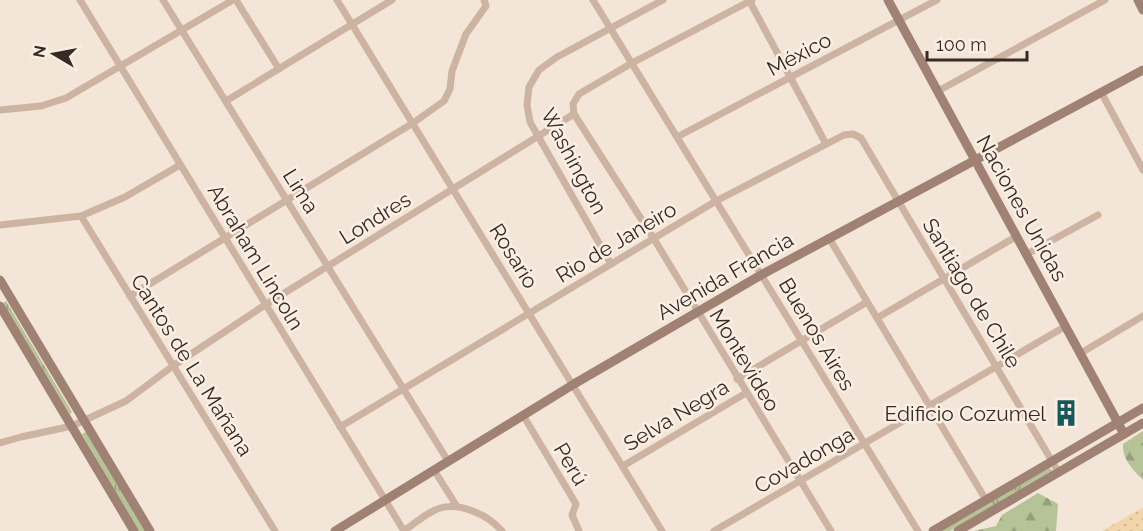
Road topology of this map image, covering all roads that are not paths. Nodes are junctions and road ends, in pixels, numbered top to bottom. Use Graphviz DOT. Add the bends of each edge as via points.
graph roads {
  1 [pos="80,0"];
  2 [pos="163,0"];
  3 [pos="235,0"];
  4 [pos="337,0"];
  5 [pos="392,0"];
  6 [pos="484,0"];
  7 [pos="593,0"];
  8 [pos="663,0"];
  9 [pos="750,0"];
  10 [pos="888,0"];
  11 [pos="937,0"];
  12 [pos="1105,0"];
  13 [pos="1138,0"];
  14 [pos="1143,10"];
  15 [pos="899,20"];
  16 [pos="352,24"];
  17 [pos="610,28"];
  18 [pos="182,31"];
  19 [pos="632,63"];
  20 [pos="121,67"];
  21 [pos="279,69"];
  22 [pos="1143,70"];
  23 [pos="790,77"];
  24 [pos="938,91"];
  25 [pos="1101,92"];
  26 [pos="226,101"];
  27 [pos="0,110"];
  28 [pos="574,114"];
  29 [pos="413,123"];
  30 [pos="853,134"];
  31 [pos="539,136"];
  32 [pos="677,137"];
  33 [pos="826,144"];
  34 [pos="975,160"];
  35 [pos="180,165"];
  36 [pos="1143,170"];
  37 [pos="453,189"];
  38 [pos="288,200"];
  39 [pos="716,201"];
  40 [pos="898,201"];
  41 [pos="1098,215"];
  42 [pos="81,216"];
  43 [pos="0,225"];
  44 [pos="1017,236"];
  45 [pos="225,238"];
  46 [pos="829,238"];
  47 [pos="654,239"];
  48 [pos="1027,254"];
  49 [pos="611,264"];
  50 [pos="329,266"];
  51 [pos="761,274"];
  52 [pos="944,279"];
  53 [pos="0,281"];
  54 [pos="130,296"];
  55 [pos="867,302"];
  56 [pos="266,305"];
  57 [pos="0,306"];
  58 [pos="697,312"];
  59 [pos="530,313"];
  60 [pos="1143,316"];
  61 [pos="877,318"];
  62 [pos="1066,326"];
  63 [pos="802,341"];
  64 [pos="1081,353"];
  65 [pos="174,366"];
  66 [pos="996,367"];
  67 [pos="737,378"];
  68 [pos="574,384"];
  69 [pos="405,389"];
  70 [pos="746,393"];
  71 [pos="929,406"];
  72 [pos="1143,408"];
  73 [pos="523,415"];
  74 [pos="85,422"];
  75 [pos="1118,423"];
  76 [pos="1143,423"];
  77 [pos="72,426"];
  78 [pos="340,427"];
  79 [pos="1124,434"];
  80 [pos="0,444"];
  81 [pos="864,444"];
  82 [pos="448,461"];
  83 [pos="1052,462"];
  84 [pos="623,466"];
  85 [pos="434,470"];
  86 [pos="1059,472"];
  87 [pos="800,481"];
  88 [pos="385,500"];
  89 [pos="986,500"];
  90 [pos="456,505"];
  91 [pos="134,531"];
  92 [pos="150,531"];
  93 [pos="275,531"];
  94 [pos="335,531"];
  95 [pos="404,531"];
  96 [pos="502,531"];
  97 [pos="579,531"];
  98 [pos="662,531"];
  99 [pos="714,531"];
  100 [pos="831,531"];
  101 [pos="918,531"];
  102 [pos="933,531"];
  103 [pos="958,531"];
  1 -- 20 [label="street, Abraham Lincoln"];
  2 -- 18 [label="street, Lima"];
  3 -- 18 [label="street"];
  3 -- 21 [label="street"];
  4 -- 16 [label="street, Rosario"];
  5 -- 16 [label="street"];
  6 -- 29 [label="street" via="486,6 466,34 444,101"];
  7 -- 17 [label="street, Buenos Aires"];
  8 -- 17 [label="street, Washington"];
  9 -- 19 [label="street"];
  9 -- 23 [label="street"];
  10 -- 15 [label="street, Naciones Unidas"];
  11 -- 15 [label="street, México"];
  12 -- 24 [label="street"];
  13 -- 14 [label="street"];
  15 -- 23 [label="street, México"];
  15 -- 24 [label="street, Naciones Unidas"];
  16 -- 21 [label="street"];
  16 -- 29 [label="street, Rosario"];
  17 -- 19 [label="street, Buenos Aires"];
  17 -- 31 [label="street, Washington" via="539,70 527,105 530,122"];
  18 -- 20 [label="street"];
  18 -- 26 [label="street, Lima"];
  19 -- 28 [label="street" via="579,94 573,104"];
  19 -- 32 [label="street, Buenos Aires"];
  20 -- 27 [label="street" via="66,98"];
  20 -- 35 [label="street, Abraham Lincoln"];
  21 -- 26 [label="street"];
  22 -- 25 [label="street, Avenida Francia"];
  23 -- 32 [label="street, México"];
  23 -- 33 [label="street"];
  24 -- 34 [label="street, Naciones Unidas"];
  25 -- 34 [label="street, Avenida Francia"];
  25 -- 36 [label="street"];
  26 -- 38 [label="street, Lima"];
  28 -- 31 [label="street, Londres"];
  28 -- 47 [label="street, Montevideo"];
  29 -- 37 [label="street, Rosario"];
  29 -- 38 [label="street"];
  30 -- 33 [label="street, Rio de Janeiro"];
  30 -- 40 [label="street, Santiago de Chile" via="861,138"];
  31 -- 37 [label="street, Londres"];
  31 -- 49 [label="street, Washington"];
  32 -- 39 [label="street, Buenos Aires"];
  33 -- 39 [label="street, Rio de Janeiro"];
  34 -- 40 [label="street, Avenida Francia"];
  34 -- 44 [label="street, Naciones Unidas"];
  35 -- 42 [label="street" via="125,197"];
  35 -- 45 [label="street, Abraham Lincoln"];
  37 -- 50 [label="street, Londres"];
  37 -- 59 [label="street, Rosario"];
  38 -- 45 [label="street"];
  38 -- 50 [label="street, Lima"];
  39 -- 47 [label="street, Rio de Janeiro"];
  39 -- 51 [label="street, Buenos Aires"];
  40 -- 46 [label="street, Avenida Francia"];
  40 -- 52 [label="street, Santiago de Chile"];
  41 -- 48 [label="street"];
  42 -- 43 [label="street"];
  42 -- 54 [label="street, Cantos de La Mañana"];
  44 -- 48 [label="street, Naciones Unidas"];
  44 -- 52 [label="street"];
  45 -- 54 [label="street"];
  45 -- 56 [label="street, Abraham Lincoln"];
  46 -- 51 [label="street, Avenida Francia"];
  46 -- 55 [label="street"];
  47 -- 49 [label="street, Rio de Janeiro"];
  47 -- 58 [label="street, Montevideo"];
  48 -- 62 [label="street, Naciones Unidas"];
  49 -- 59 [label="street, Rio de Janeiro"];
  50 -- 56 [label="street, Londres"];
  50 -- 69 [label="street, Lima"];
  51 -- 58 [label="street, Avenida Francia"];
  51 -- 63 [label="street, Buenos Aires"];
  52 -- 61 [label="street"];
  52 -- 66 [label="street, Santiago de Chile"];
  53 -- 74 [label="street"];
  54 -- 65 [label="street, Cantos de La Mañana"];
  55 -- 61 [label="street"];
  55 -- 63 [label="street, Selva Negra"];
  56 -- 65 [label="street, Londres"];
  56 -- 78 [label="street, Abraham Lincoln"];
  57 -- 77 [label="street"];
  58 -- 67 [label="street, Montevideo"];
  58 -- 68 [label="street, Avenida Francia"];
  59 -- 68 [label="street, Rosario"];
  59 -- 69 [label="street, Rio de Janeiro"];
  60 -- 64 [label="street"];
  61 -- 71 [label="street"];
  62 -- 64 [label="street, Naciones Unidas"];
  62 -- 66 [label="street, Covadonga"];
  63 -- 67 [label="street, Selva Negra"];
  63 -- 81 [label="street, Buenos Aires"];
  64 -- 75 [label="street, Naciones Unidas"];
  65 -- 74 [label="street, Londres" via="126,401"];
  65 -- 93 [label="street, Cantos de La Mañana"];
  66 -- 71 [label="street, Covadonga"];
  66 -- 83 [label="street, Santiago de Chile"];
  67 -- 70 [label="street, Montevideo"];
  68 -- 73 [label="street, Avenida Francia"];
  68 -- 84 [label="street, Rosario"];
  69 -- 78 [label="street, Rio de Janeiro"];
  69 -- 82 [label="street, Lima"];
  70 -- 84 [label="street, Selva Negra"];
  70 -- 87 [label="street, Montevideo"];
  71 -- 81 [label="street, Covadonga"];
  71 -- 89 [label="street"];
  72 -- 75 [label="street"];
  73 -- 82 [label="street, Avenida Francia"];
  73 -- 97 [label="street, Perú" via="576,504 572,515"];
  74 -- 77 [label="street, Londres"];
  74 -- 92 [label="street"];
  75 -- 79 [label="street, Naciones Unidas"];
  75 -- 83 [label="street"];
  76 -- 79 [label="street"];
  77 -- 80 [label="street, Londres"];
  77 -- 91 [label="street"];
  78 -- 88 [label="street, Abraham Lincoln"];
  79 -- 86 [label="street"];
  81 -- 87 [label="street, Covadonga"];
  81 -- 101 [label="street, Buenos Aires"];
  82 -- 85 [label="street, Avenida Francia"];
  83 -- 86 [label="street, Santiago de Chile"];
  83 -- 89 [label="street"];
  84 -- 98 [label="street, Rosario"];
  85 -- 88 [label="street, Avenida Francia"];
  85 -- 90 [label="street"];
  86 -- 103 [label="street"];
  87 -- 99 [label="street, Covadonga"];
  87 -- 100 [label="street, Montevideo"];
  88 -- 94 [label="street, Avenida Francia"];
  88 -- 95 [label="street, Abraham Lincoln"];
  89 -- 102 [label="street"];
  90 -- 95 [label="street" via="445,506"];
  90 -- 96 [label="street" via="479,513"];
}
